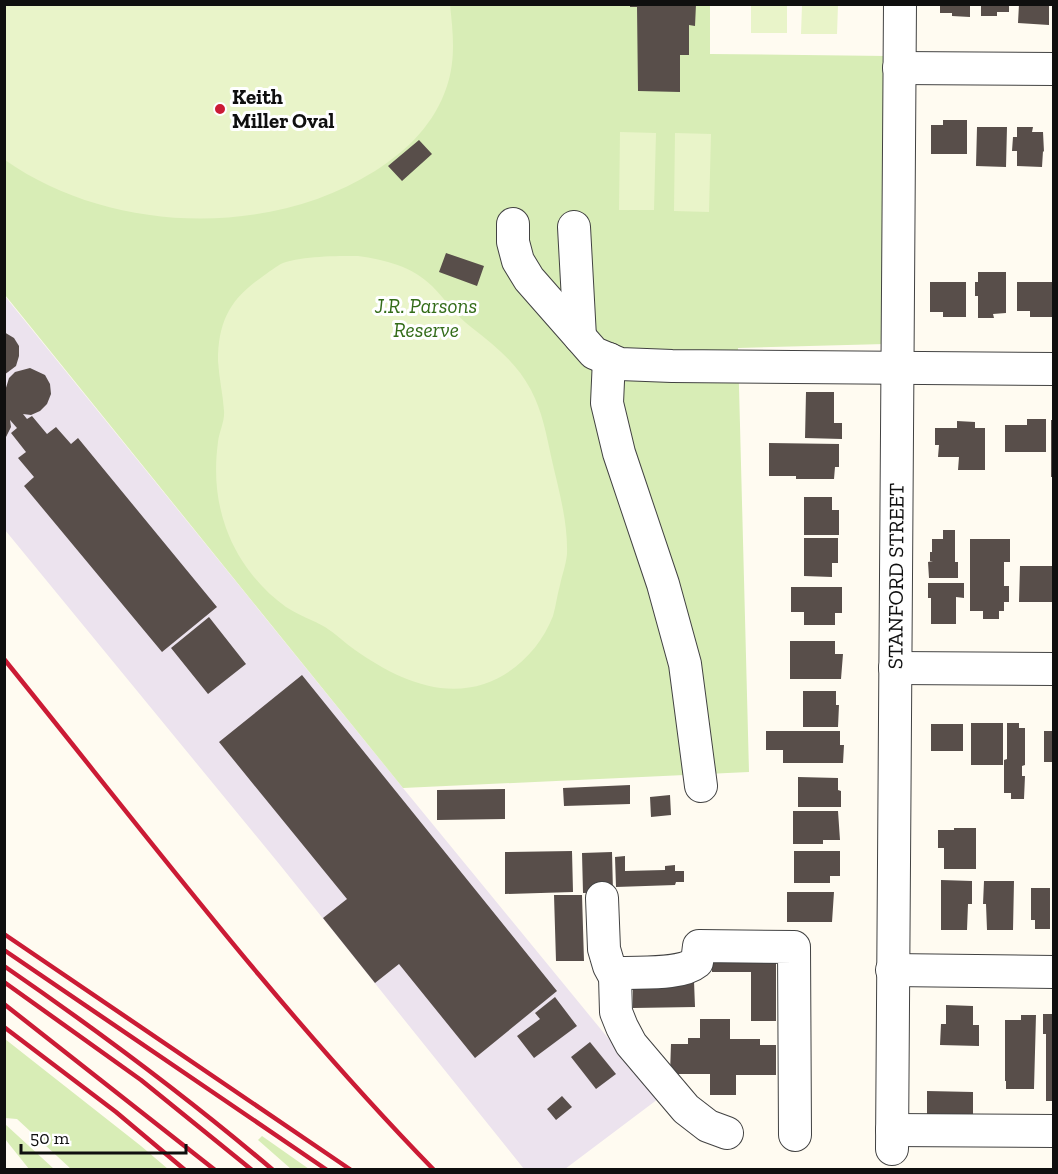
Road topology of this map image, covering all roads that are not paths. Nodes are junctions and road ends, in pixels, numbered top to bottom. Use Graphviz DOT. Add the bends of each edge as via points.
graph roads {
  1 [pos="900,4"];
  2 [pos="899,68"];
  3 [pos="1053,69"];
  4 [pos="513,224"];
  5 [pos="574,227"];
  6 [pos="576,274"];
  7 [pos="537,287"];
  8 [pos="580,337"];
  9 [pos="609,359"];
  10 [pos="897,368"];
  11 [pos="1053,369"];
  12 [pos="895,668"];
  13 [pos="1053,669"];
  14 [pos="701,786"];
  15 [pos="602,898"];
  16 [pos="892,970"];
  17 [pos="1053,972"];
  18 [pos="615,977"];
  19 [pos="1053,1131"];
  20 [pos="727,1133"];
  21 [pos="795,1135"];
  1 -- 2 [label="street, STANFORD STREET"];
  2 -- 3 [label="street"];
  2 -- 10 [label="street, STANFORD STREET"];
  4 -- 7 [label="street" via="518,261"];
  5 -- 6 [label="street"];
  6 -- 7 [label="street"];
  6 -- 8 [label="street"];
  7 -- 8 [label="street"];
  8 -- 9 [label="street" via="594,353"];
  9 -- 10 [label="street" via="620,364 663,366"];
  9 -- 14 [label="street" via="607,403 685,664"];
  10 -- 11 [label="street"];
  10 -- 12 [label="street, STANFORD STREET"];
  12 -- 13 [label="street"];
  12 -- 16 [label="street, STANFORD STREET"];
  15 -- 18 [label="street" via="604,949"];
  16 -- 17 [label="street"];
  16 -- 19 [label="street, STANFORD STREET" via="892,1140"];
  18 -- 20 [label="street" via="616,1012 631,1044 686,1110 708,1126"];
  18 -- 21 [label="street" via="690,967 697,962 699,946 794,947"];
}
